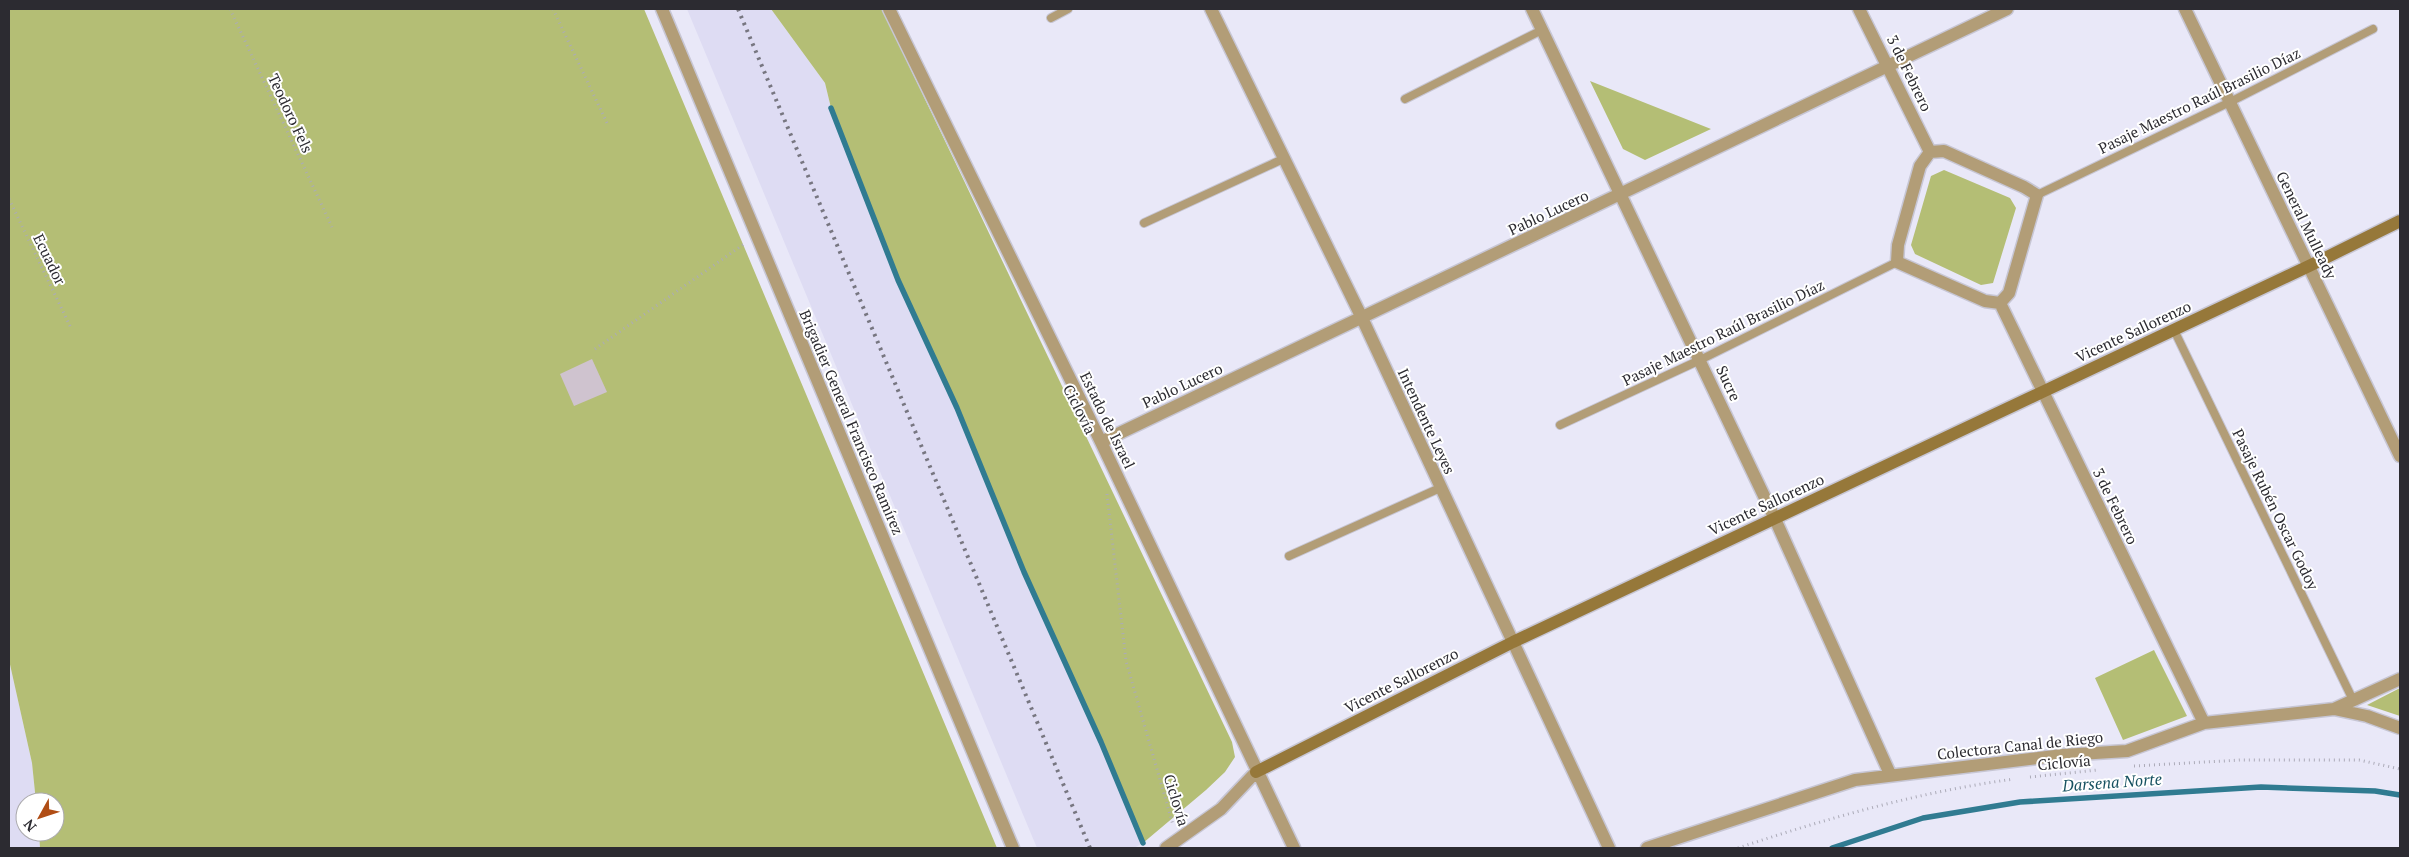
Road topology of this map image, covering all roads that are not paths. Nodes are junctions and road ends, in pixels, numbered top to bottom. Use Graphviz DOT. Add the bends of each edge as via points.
graph roads {
  1 [pos="662,9"];
  2 [pos="889,9"];
  3 [pos="1068,9"];
  4 [pos="1211,9"];
  5 [pos="1532,9"];
  6 [pos="1859,9"];
  7 [pos="2007,9"];
  8 [pos="2185,9"];
  9 [pos="1050,18"];
  10 [pos="2373,29"];
  11 [pos="1542,30"];
  12 [pos="1889,67"];
  13 [pos="1405,100"];
  14 [pos="2230,102"];
  15 [pos="1930,152"];
  16 [pos="1283,159"];
  17 [pos="1621,195"];
  18 [pos="2037,195"];
  19 [pos="2400,221"];
  20 [pos="1144,223"];
  21 [pos="1897,262"];
  22 [pos="2309,266"];
  23 [pos="2000,303"];
  24 [pos="1362,318"];
  25 [pos="2174,330"];
  26 [pos="1700,360"];
  27 [pos="2042,391"];
  28 [pos="1560,426"];
  29 [pos="1101,442"];
  30 [pos="2400,456"];
  31 [pos="1440,488"];
  32 [pos="1775,519"];
  33 [pos="1289,556"];
  34 [pos="1513,642"];
  35 [pos="2400,679"];
  36 [pos="2353,700"];
  37 [pos="2334,709"];
  38 [pos="2204,722"];
  39 [pos="2400,728"];
  40 [pos="1256,772"];
  41 [pos="1890,774"];
  42 [pos="1013,848"];
  43 [pos="1166,848"];
  44 [pos="1294,848"];
  45 [pos="1609,848"];
  46 [pos="1647,848"];
  1 -- 42 [label="street, Brigadier General Francisco Ramírez"];
  2 -- 29 [label="street, Estado de Israel"];
  3 -- 9 [label="lane"];
  4 -- 16 [label="street, Intendente Leyes"];
  5 -- 11 [label="street, Sucre"];
  6 -- 12 [label="street, 3 de Febrero"];
  7 -- 12 [label="street, Pablo Lucero"];
  8 -- 14 [label="street, General Mulleady"];
  10 -- 14 [label="lane, Pasaje Maestro Raúl Brasilio Díaz"];
  11 -- 13 [label="lane"];
  11 -- 17 [label="street, Sucre"];
  12 -- 15 [label="street, 3 de Febrero"];
  12 -- 17 [label="street, Pablo Lucero"];
  14 -- 18 [label="lane, Pasaje Maestro Raúl Brasilio Díaz"];
  14 -- 22 [label="street, General Mulleady"];
  15 -- 18 [label="street" via="1944,151"];
  15 -- 21 [label="street" via="1920,166 1898,245"];
  16 -- 20 [label="lane"];
  16 -- 24 [label="street, Intendente Leyes"];
  17 -- 24 [label="street, Pablo Lucero"];
  17 -- 26 [label="street, Sucre"];
  18 -- 23 [label="street" via="2009,293"];
  19 -- 22 [label="street, Vicente Sallorenzo"];
  21 -- 23 [label="street" via="1985,301"];
  21 -- 26 [label="lane, Pasaje Maestro Raúl Brasilio Díaz"];
  22 -- 25 [label="street, Vicente Sallorenzo"];
  22 -- 30 [label="street, General Mulleady"];
  23 -- 27 [label="street, 3 de Febrero"];
  24 -- 29 [label="street, Pablo Lucero"];
  24 -- 31 [label="street, Intendente Leyes"];
  25 -- 27 [label="street, Vicente Sallorenzo"];
  25 -- 36 [label="lane, Pasaje Rubén Oscar Godoy"];
  26 -- 28 [label="lane, Pasaje Maestro Raúl Brasilio Díaz"];
  26 -- 32 [label="street, Sucre"];
  27 -- 32 [label="street, Vicente Sallorenzo"];
  27 -- 38 [label="street, 3 de Febrero"];
  29 -- 40 [label="street, Estado de Israel"];
  31 -- 33 [label="lane"];
  31 -- 34 [label="street, Intendente Leyes"];
  32 -- 34 [label="street, Vicente Sallorenzo"];
  32 -- 41 [label="street, Sucre"];
  34 -- 40 [label="street, Vicente Sallorenzo"];
  34 -- 45 [label="street, Intendente Leyes"];
  35 -- 36 [label="street"];
  36 -- 37 [label="street"];
  37 -- 38 [label="street, Colectora Canal de Riego"];
  37 -- 39 [label="street, Colectora Canal de Riego"];
  38 -- 41 [label="street, Colectora Canal de Riego" via="2127,751"];
  40 -- 43 [label="street, Vicente Sallorenzo" via="1222,808"];
  40 -- 44 [label="street, Estado de Israel"];
  41 -- 46 [label="street, Colectora Canal de Riego" via="1855,780"];
}
